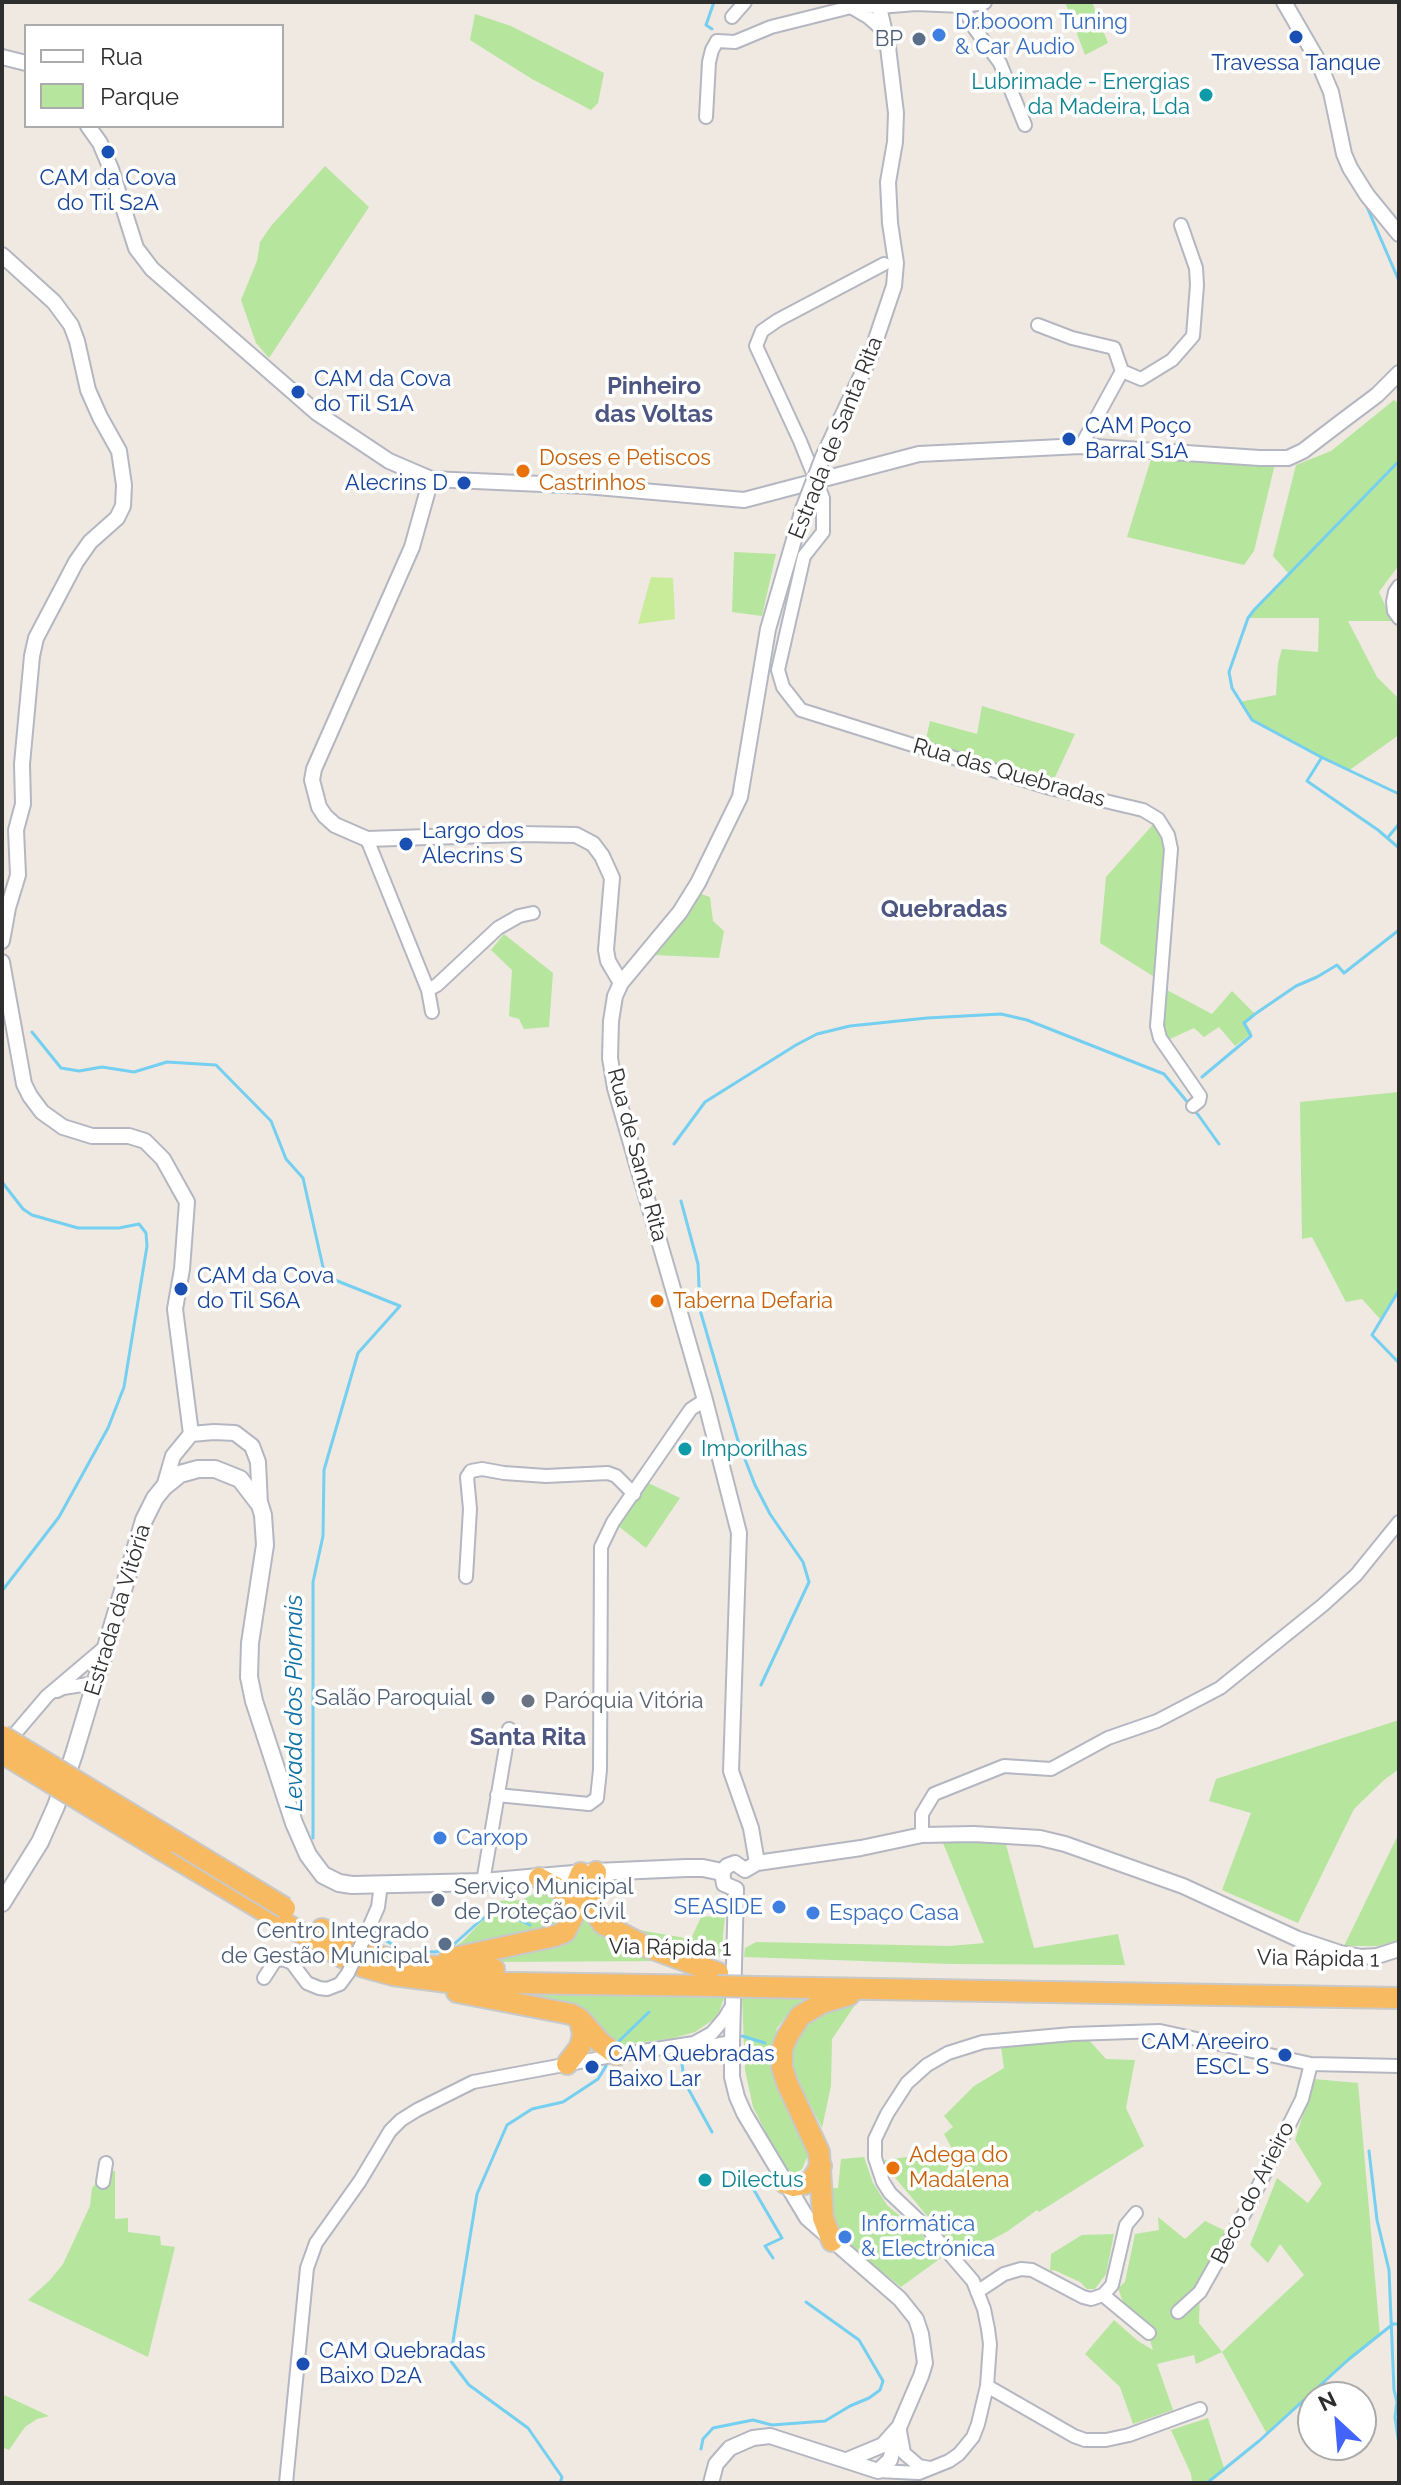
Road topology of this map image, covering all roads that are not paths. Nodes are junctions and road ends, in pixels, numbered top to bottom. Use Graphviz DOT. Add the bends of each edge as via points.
graph roads {
  1 [pos="745,2"];
  2 [pos="915,2"];
  3 [pos="984,2"];
  4 [pos="1284,2"];
  5 [pos="877,3"];
  6 [pos="853,5"];
  7 [pos="962,5"];
  8 [pos="732,17"];
  9 [pos="886,40"];
  10 [pos="2,57"];
  11 [pos="24,62"];
  12 [pos="706,117"];
  13 [pos="1025,125"];
  14 [pos="89,128"];
  15 [pos="1181,225"];
  16 [pos="1399,234"];
  17 [pos="2,255"];
  18 [pos="884,264"];
  19 [pos="1038,325"];
  20 [pos="1122,371"];
  21 [pos="1399,373"];
  22 [pos="1081,446"];
  23 [pos="431,479"];
  24 [pos="817,482"];
  25 [pos="1399,586"];
  26 [pos="1399,618"];
  27 [pos="367,839"];
  28 [pos="533,913"];
  29 [pos="2,941"];
  30 [pos="2,962"];
  31 [pos="621,983"];
  32 [pos="428,990"];
  33 [pos="432,1012"];
  34 [pos="1193,1106"];
  35 [pos="705,1400"];
  36 [pos="191,1434"];
  37 [pos="181,1446"];
  38 [pos="194,1470"];
  39 [pos="164,1487"];
  40 [pos="634,1494"];
  41 [pos="260,1505"];
  42 [pos="1399,1522"];
  43 [pos="466,1577"];
  44 [pos="106,1646"];
  45 [pos="95,1683"];
  46 [pos="72,1686"];
  47 [pos="47,1696"];
  48 [pos="86,1711"];
  49 [pos="509,1729"];
  50 [pos="2,1736"];
  51 [pos="2,1751"];
  52 [pos="497,1795"];
  53 [pos="922,1835"];
  54 [pos="751,1866"];
  55 [pos="722,1872"];
  56 [pos="588,1873"];
  57 [pos="539,1878"];
  58 [pos="483,1882"];
  59 [pos="381,1884"];
  60 [pos="736,1889"];
  61 [pos="2,1903"];
  62 [pos="574,1906"];
  63 [pos="282,1914"];
  64 [pos="1399,1949"];
  65 [pos="408,1971"];
  66 [pos="264,1978"];
  67 [pos="718,1979"];
  68 [pos="758,1980"];
  69 [pos="1399,1984"];
  70 [pos="881,1989"];
  71 [pos="1399,1998"];
  72 [pos="733,2003"];
  73 [pos="580,2019"];
  74 [pos="711,2039"];
  75 [pos="732,2039"];
  76 [pos="617,2055"];
  77 [pos="567,2064"];
  78 [pos="1311,2064"];
  79 [pos="1399,2066"];
  80 [pos="732,2067"];
  81 [pos="106,2163"];
  82 [pos="821,2166"];
  83 [pos="103,2182"];
  84 [pos="785,2183"];
  85 [pos="1136,2213"];
  86 [pos="832,2241"];
  87 [pos="977,2292"];
  88 [pos="1103,2295"];
  89 [pos="1178,2312"];
  90 [pos="1149,2333"];
  91 [pos="987,2386"];
  92 [pos="1200,2409"];
  93 [pos="900,2425"];
  94 [pos="883,2445"];
  95 [pos="846,2460"];
  96 [pos="933,2468"];
  97 [pos="878,2471"];
  98 [pos="286,2483"];
  99 [pos="711,2483"];
  1 -- 8 [label="street"];
  2 -- 5 [label="street"];
  2 -- 7 [label="street"];
  2 -- 9 [label="street, Estrada de Santa Rita" via="894,17"];
  3 -- 7 [label="street"];
  4 -- 16 [label="street" via="1331,92 1350,168"];
  5 -- 6 [label="street"];
  5 -- 9 [label="street, Estrada de Santa Rita"];
  6 -- 9 [label="street"];
  6 -- 12 [label="street" via="735,42 714,35"];
  7 -- 13 [label="street" via="1000,63"];
  9 -- 31 [label="street, Estrada de Santa Rita, bridge" via="896,113 888,182 894,286 870,357 803,509 768,629 740,797 680,912"];
  10 -- 11 [label="street"];
  14 -- 23 [label="street" via="111,169 136,248 152,269 317,413 389,461"];
  15 -- 20 [label="street" via="1196,268 1193,336 1172,360 1141,379"];
  17 -- 29 [label="street" via="54,302 71,325 88,390 119,451 124,485 117,518 76,562 36,638 22,764 23,804 16,830 18,875"];
  18 -- 24 [label="street" via="778,320 762,331 756,346"];
  19 -- 20 [label="street" via="1114,348"];
  20 -- 22 [label="street"];
  21 -- 22 [label="street" via="1377,395 1288,458"];
  22 -- 24 [label="street" via="919,454"];
  23 -- 24 [label="street" via="744,500"];
  23 -- 27 [label="street" via="412,547 314,769 314,788 325,816"];
  24 -- 34 [label="street, Rua das Quebradas" via="823,498 823,532 804,556 778,670 783,687 801,710 1050,788 1143,810 1158,819 1171,849 1157,1026 1200,1096"];
  25 -- 26 [label="street" via="1393,602"];
  27 -- 31 [label="street" via="576,835 593,844 612,878 606,950"];
  27 -- 32 [label="street"];
  28 -- 32 [label="street" via="498,928"];
  30 -- 36 [label="street" via="24,1084 42,1112 63,1127 92,1136 145,1141 163,1159 187,1202 175,1309"];
  31 -- 35 [label="street, Rua de Santa Rita" via="611,1021 615,1088"];
  32 -- 33 [label="street"];
  35 -- 40 [label="street" via="691,1409"];
  35 -- 54 [label="street, Rua de Santa Rita" via="739,1533 731,1771 751,1828"];
  36 -- 37 [label="street"];
  36 -- 41 [label="street" via="235,1433 252,1446"];
  37 -- 38 [label="street"];
  37 -- 39 [label="street"];
  38 -- 39 [label="main road, Estrada da Vitória"];
  38 -- 41 [label="main road" via="228,1472"];
  39 -- 44 [label="main road, Estrada da Vitória" via="144,1520"];
  40 -- 43 [label="street" via="608,1473 471,1471"];
  40 -- 52 [label="street" via="601,1547 597,1798 589,1804"];
  41 -- 59 [label="main road" via="265,1545 249,1677 280,1786 319,1871 339,1883"];
  42 -- 53 [label="street" via="1356,1575 1220,1688 1051,1769 1004,1766 934,1794 922,1814"];
  44 -- 45 [label="main road, Estrada da Vitória"];
  44 -- 47 [label="street"];
  45 -- 46 [label="street"];
  45 -- 48 [label="main road, Estrada da Vitória"];
  46 -- 47 [label="street"];
  46 -- 48 [label="street"];
  47 -- 51 [label="street"];
  48 -- 61 [label="main road, Estrada da Vitória" via="56,1806"];
  49 -- 52 [label="street"];
  50 -- 63 [label="highway, Via Rápida 1, bridge"];
  51 -- 63 [label="highway, Via Rápida 1, bridge"];
  52 -- 58 [label="street"];
  53 -- 54 [label="street"];
  53 -- 64 [label="street" via="1051,1840 1183,1886 1340,1953 1377,1956"];
  54 -- 55 [label="street" via="731,1864"];
  54 -- 60 [label="street" via="746,1882"];
  55 -- 56 [label="main road" via="703,1868"];
  55 -- 60 [label="street" via="724,1884"];
  56 -- 57 [label="main road"];
  56 -- 62 [label="highway" via="575,1887"];
  56 -- 67 [label="highway" via="591,1907 603,1924"];
  57 -- 58 [label="main road"];
  57 -- 62 [label="highway" via="561,1890"];
  58 -- 59 [label="main road"];
  59 -- 66 [label="street, bridge" via="378,1907 340,1984 327,1989 307,1983 283,1959 275,1961"];
  60 -- 72 [label="street"];
  62 -- 65 [label="highway" via="565,1932 555,1936"];
  63 -- 65 [label="highway, Via Rápida 1"];
  65 -- 67 [label="highway, Via Rápida 1" via="447,1982"];
  65 -- 73 [label="highway" via="446,1989"];
  67 -- 68 [label="highway, Via Rápida 1, bridge"];
  68 -- 69 [label="highway, Via Rápida 1"];
  68 -- 70 [label="highway, Via Rápida 1"];
  70 -- 71 [label="highway, Via Rápida 1"];
  70 -- 82 [label="highway" via="822,2003 800,2016 782,2049 782,2067"];
  72 -- 74 [label="street"];
  72 -- 75 [label="street"];
  73 -- 76 [label="highway"];
  73 -- 77 [label="highway" via="580,2047"];
  74 -- 75 [label="street"];
  74 -- 76 [label="street"];
  74 -- 80 [label="street"];
  75 -- 80 [label="street"];
  76 -- 77 [label="street"];
  77 -- 98 [label="street" via="473,2082 417,2110 390,2131 316,2243 307,2268"];
  78 -- 79 [label="street"];
  78 -- 87 [label="street" via="1160,2031 983,2042 927,2065 907,2083 887,2114 875,2139 877,2168 890,2193 946,2248"];
  78 -- 89 [label="street, Beco do Arieiro" via="1302,2099 1234,2235 1200,2292"];
  80 -- 84 [label="street" via="744,2113"];
  81 -- 83 [label="street"];
  82 -- 84 [label="highway" via="811,2181"];
  82 -- 86 [label="highway" via="823,2218"];
  84 -- 86 [label="street" via="807,2218"];
  85 -- 88 [label="street" via="1126,2225 1112,2285"];
  86 -- 93 [label="street" via="916,2319 925,2363"];
  87 -- 88 [label="street" via="1021,2269 1083,2297"];
  87 -- 91 [label="street" via="990,2344"];
  88 -- 90 [label="street"];
  91 -- 92 [label="street" via="1085,2440 1129,2435"];
  91 -- 96 [label="street" via="973,2437 959,2454"];
  93 -- 94 [label="street"];
  93 -- 96 [label="street" via="904,2453 919,2466"];
  93 -- 97 [label="street" via="890,2460"];
  94 -- 95 [label="street"];
  94 -- 97 [label="street"];
  95 -- 97 [label="street"];
  95 -- 99 [label="street" via="770,2436 753,2438 722,2455"];
  96 -- 97 [label="street" via="908,2474"];
}
